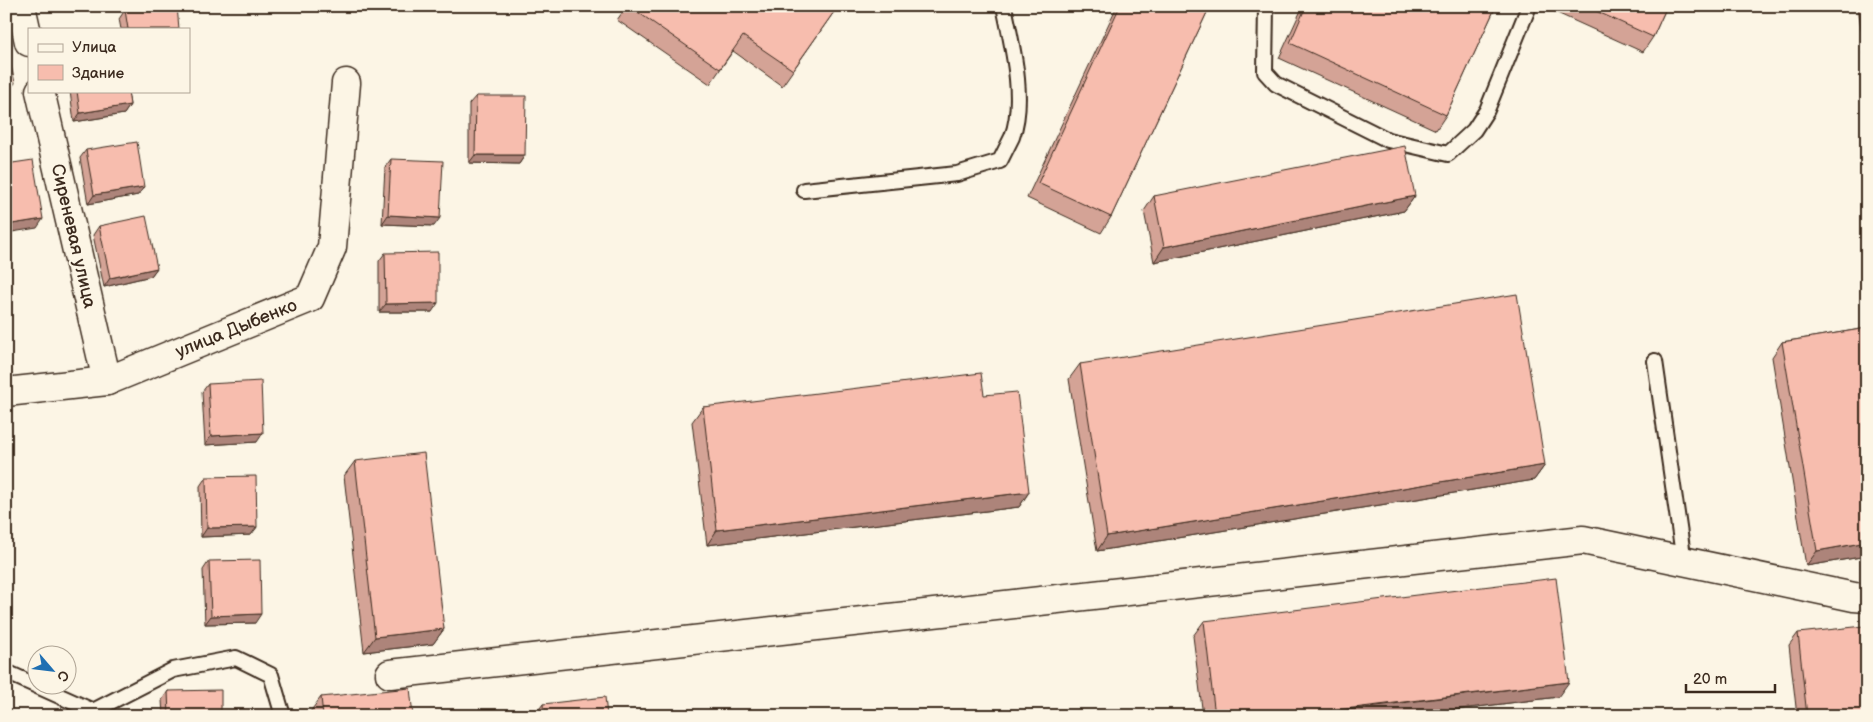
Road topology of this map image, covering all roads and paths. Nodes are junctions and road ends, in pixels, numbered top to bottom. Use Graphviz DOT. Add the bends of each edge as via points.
graph roads {
  1 [pos="1004,6"];
  2 [pos="1266,6"];
  3 [pos="1530,6"];
  4 [pos="16,11"];
  5 [pos="28,40"];
  6 [pos="346,83"];
  7 [pos="40,92"];
  8 [pos="804,190"];
  9 [pos="1655,361"];
  10 [pos="107,381"];
  11 [pos="6,392"];
  12 [pos="1684,562"];
  13 [pos="1867,598"];
  14 [pos="6,672"];
  15 [pos="390,674"];
  16 [pos="283,716"];
  1 -- 8 [label="lane" via="1017,84 1017,107 1012,136 1000,161 957,174"];
  2 -- 3 [label="lane" via="1266,72 1276,84 1388,140 1448,154 1474,130 1487,110"];
  4 -- 5 [label="street"];
  6 -- 10 [label="street, улица Дыбенко" via="332,247 310,298"];
  7 -- 10 [label="street, Сиреневая улица"];
  9 -- 12 [label="lane"];
  10 -- 11 [label="street, улица Дыбенко"];
  12 -- 13 [label="street" via="1854,598"];
  12 -- 15 [label="street" via="1583,540"];
  14 -- 16 [label="lane" via="93,711 173,670 236,658 271,675"];
}
